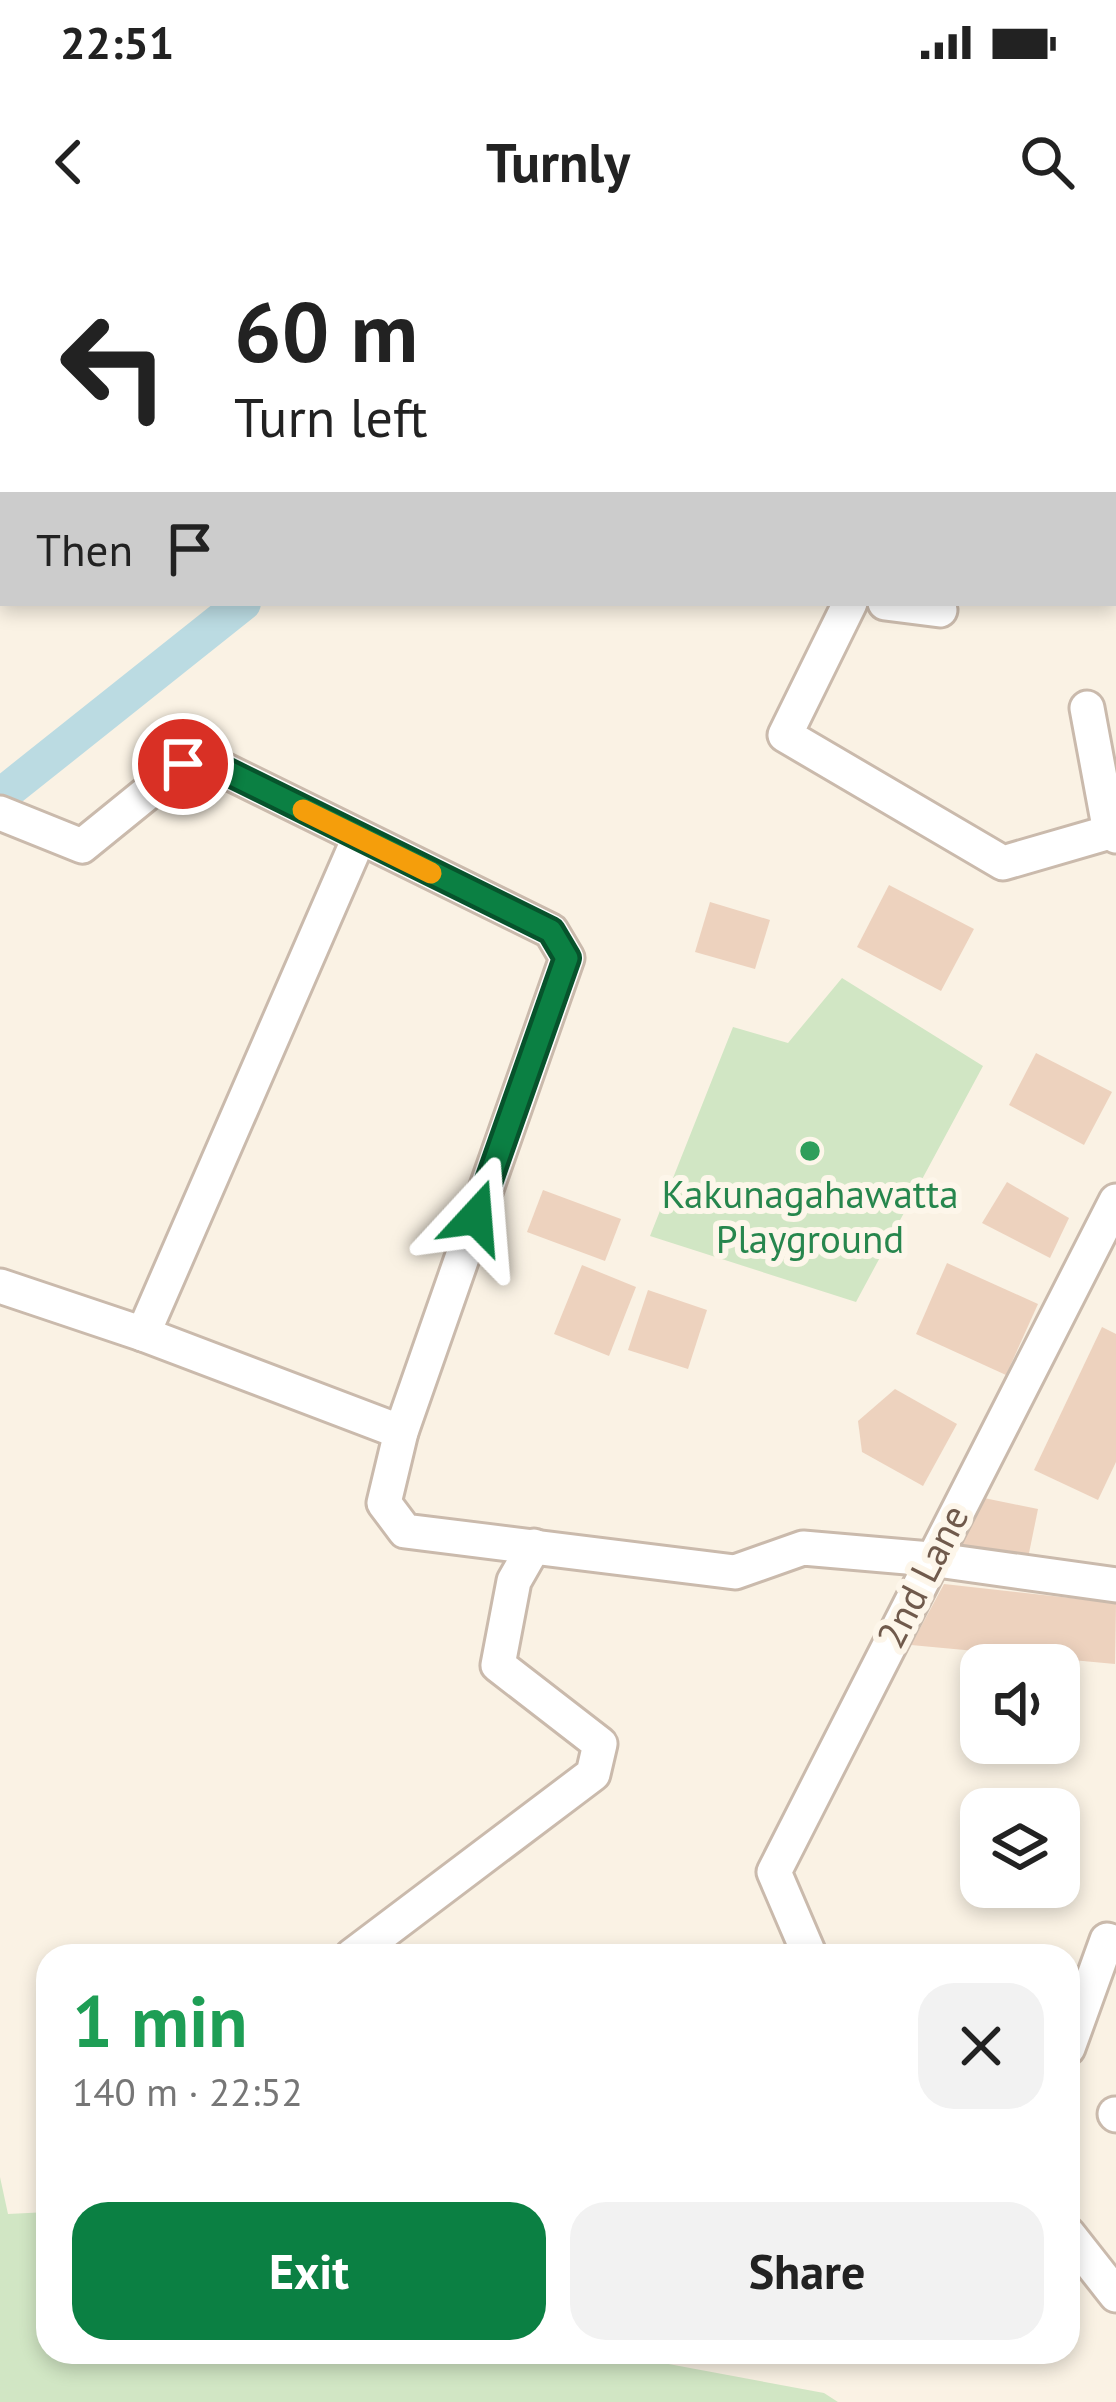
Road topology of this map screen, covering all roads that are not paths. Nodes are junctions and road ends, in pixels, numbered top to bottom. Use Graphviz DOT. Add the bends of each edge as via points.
graph roads {
  1 [pos="849,606"];
  2 [pos="909,606"];
  3 [pos="940,610"];
  4 [pos="1087,708"];
  5 [pos="0,813"];
  6 [pos="1113,834"];
  7 [pos="359,838"];
  8 [pos="1116,1201"];
  9 [pos="0,1286"];
  10 [pos="143,1334"];
  11 [pos="401,1432"];
  12 [pos="534,1546"];
  13 [pos="930,1558"];
  14 [pos="1116,1585"];
  15 [pos="1112,1942"];
  16 [pos="368,1944"];
  17 [pos="805,1944"];
  18 [pos="1080,2019"];
  19 [pos="1080,2249"];
  20 [pos="1116,2295"];
  1 -- 6 [label="street" via="785,735 1004,863"];
  2 -- 3 [label="street"];
  4 -- 6 [label="street"];
  5 -- 7 [label="street" via="82,846 183,764 216,766"];
  7 -- 10 [label="street"];
  7 -- 11 [label="street" via="551,931 567,958"];
  8 -- 13 [label="street, 2nd Lane"];
  9 -- 10 [label="street"];
  10 -- 11 [label="street"];
  11 -- 12 [label="street" via="384,1503 405,1531"];
  12 -- 13 [label="street" via="735,1572 803,1547"];
  12 -- 16 [label="street" via="514,1581 499,1664 600,1744 593,1774"];
  13 -- 14 [label="street"];
  13 -- 17 [label="street, 2nd Lane" via="774,1872"];
  15 -- 18 [label="street"];
  19 -- 20 [label="street"];
}
